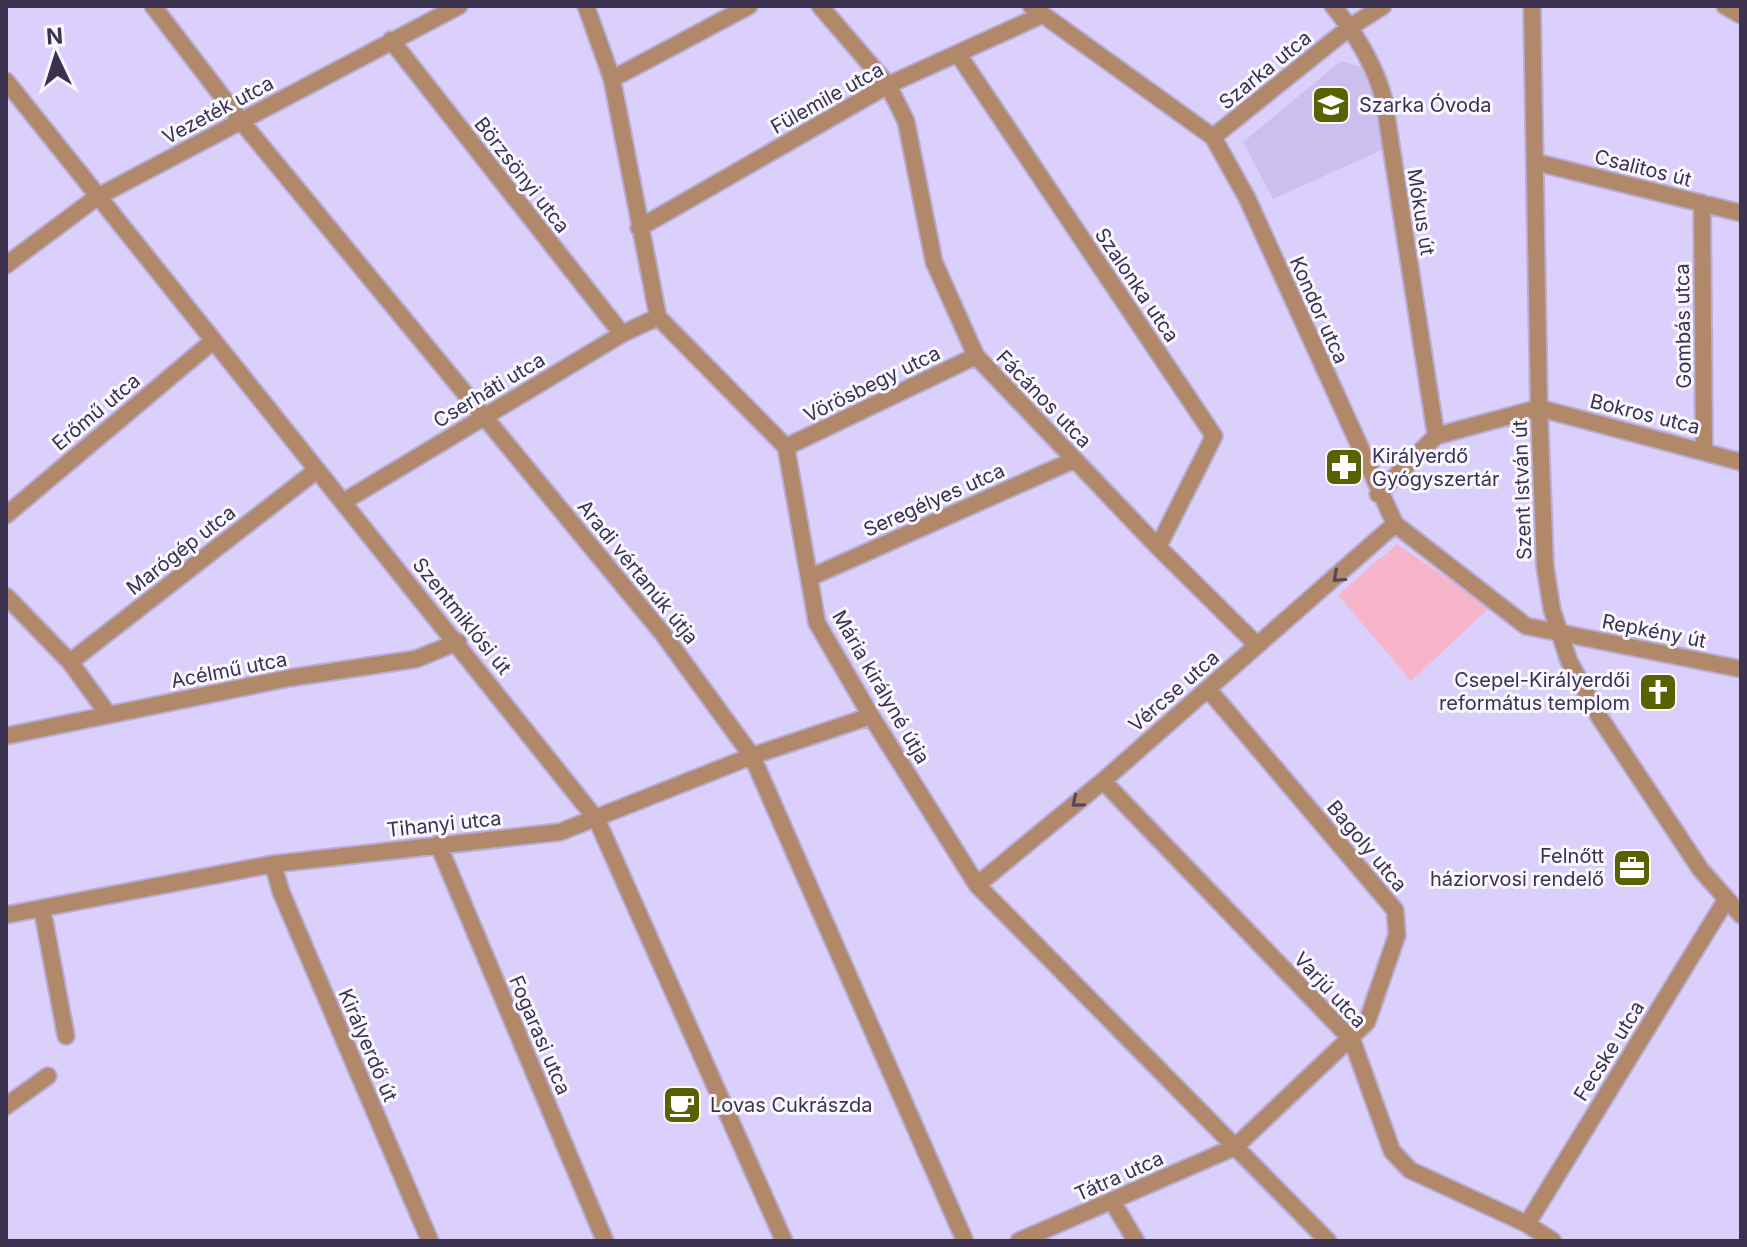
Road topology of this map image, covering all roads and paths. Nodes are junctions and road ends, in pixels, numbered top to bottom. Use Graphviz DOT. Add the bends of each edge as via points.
graph roads {
  1 [pos="153,6"];
  2 [pos="459,6"];
  3 [pos="586,6"];
  4 [pos="749,6"];
  5 [pos="820,6"];
  6 [pos="1333,6"];
  7 [pos="1383,6"];
  8 [pos="1532,6"];
  9 [pos="1725,6"];
  10 [pos="1036,11"];
  11 [pos="1741,15"];
  12 [pos="1350,27"];
  13 [pos="391,40"];
  14 [pos="958,54"];
  15 [pos="612,79"];
  16 [pos="6,81"];
  17 [pos="888,85"];
  18 [pos="241,121"];
  19 [pos="1213,137"];
  20 [pos="1535,162"];
  21 [pos="97,197"];
  22 [pos="1702,203"];
  23 [pos="1741,213"];
  24 [pos="639,228"];
  25 [pos="6,265"];
  26 [pos="658,317"];
  27 [pos="622,334"];
  28 [pos="213,341"];
  29 [pos="976,356"];
  30 [pos="1539,408"];
  31 [pos="485,416"];
  32 [pos="1436,436"];
  33 [pos="786,447"];
  34 [pos="1704,450"];
  35 [pos="1074,460"];
  36 [pos="1741,462"];
  37 [pos="317,470"];
  38 [pos="1378,494"];
  39 [pos="343,502"];
  40 [pos="6,515"];
  41 [pos="1395,524"];
  42 [pos="1158,547"];
  43 [pos="811,577"];
  44 [pos="6,596"];
  45 [pos="1559,632"];
  46 [pos="458,642"];
  47 [pos="1257,645"];
  48 [pos="70,662"];
  49 [pos="1741,669"];
  50 [pos="1208,689"];
  51 [pos="108,714"];
  52 [pos="871,716"];
  53 [pos="6,736"];
  54 [pos="752,756"];
  55 [pos="1103,781"];
  56 [pos="597,820"];
  57 [pos="438,844"];
  58 [pos="273,864"];
  59 [pos="977,885"];
  60 [pos="1726,900"];
  61 [pos="42,908"];
  62 [pos="6,915"];
  63 [pos="1741,915"];
  64 [pos="66,1036"];
  65 [pos="1352,1040"];
  66 [pos="48,1076"];
  67 [pos="6,1106"];
  68 [pos="1235,1147"];
  69 [pos="1112,1201"];
  70 [pos="1527,1224"];
  71 [pos="430,1241"];
  72 [pos="605,1241"];
  73 [pos="784,1241"];
  74 [pos="965,1241"];
  75 [pos="1019,1241"];
  76 [pos="1136,1241"];
  77 [pos="1328,1241"];
  78 [pos="1553,1241"];
  1 -- 18 [label="street, Aradi vértanúk útja"];
  2 -- 13 [label="street, Vezeték utca"];
  3 -- 15 [label="street"];
  4 -- 15 [label="street"];
  5 -- 17 [label="street, Fácános utca"];
  6 -- 12 [label="street, Mókus út"];
  7 -- 12 [label="street, Szarka utca"];
  8 -- 20 [label="street, Szent István út"];
  9 -- 11 [label="street"];
  10 -- 14 [label="street, Fülemile utca"];
  10 -- 19 [label="street, Kondor utca"];
  12 -- 19 [label="street, Szarka utca"];
  12 -- 32 [label="street, Mókus út" via="1384,100"];
  13 -- 18 [label="street, Vezeték utca"];
  13 -- 27 [label="street, Börzsönyi utca"];
  14 -- 17 [label="street, Fülemile utca"];
  14 -- 42 [label="street, Szalonka utca" via="1214,436"];
  15 -- 24 [label="street"];
  16 -- 21 [label="street, Szentmiklósi út"];
  17 -- 24 [label="street, Fülemile utca"];
  17 -- 29 [label="street, Fácános utca" via="906,121 934,262"];
  18 -- 21 [label="street, Vezeték utca"];
  18 -- 31 [label="street, Aradi vértanúk útja"];
  19 -- 38 [label="street, Kondor utca" via="1247,198"];
  20 -- 22 [label="street, Csalitos út"];
  20 -- 30 [label="street, Szent István út"];
  21 -- 25 [label="street, Vezeték utca"];
  21 -- 28 [label="street, Szentmiklósi út"];
  22 -- 23 [label="street, Csalitos út"];
  22 -- 34 [label="street, Gombás utca"];
  24 -- 26 [label="street"];
  26 -- 27 [label="street, Cserháti utca"];
  26 -- 33 [label="street"];
  27 -- 31 [label="street, Cserháti utca"];
  28 -- 37 [label="street, Szentmiklósi út"];
  28 -- 40 [label="street, Erőmű utca"];
  29 -- 33 [label="street, Vörösbegy utca"];
  29 -- 35 [label="street, Fácános utca"];
  30 -- 32 [label="street"];
  30 -- 34 [label="street, Bokros utca"];
  30 -- 45 [label="street, Szent István út" via="1545,566"];
  31 -- 39 [label="street, Cserháti utca"];
  31 -- 54 [label="street, Aradi vértanúk útja" via="663,634"];
  32 -- 38 [label="street"];
  33 -- 43 [label="street, Mária királyné útja"];
  34 -- 36 [label="street, Bokros utca"];
  35 -- 42 [label="street, Fácános utca"];
  35 -- 43 [label="street, Seregélyes utca"];
  37 -- 39 [label="street, Szentmiklósi út"];
  37 -- 48 [label="street, Marógép utca"];
  38 -- 41 [label="street, Kondor utca"];
  39 -- 46 [label="street, Szentmiklósi út"];
  41 -- 45 [label="street, Kondor utca" via="1526,626"];
  41 -- 47 [label="street, Vércse utca, one-way"];
  42 -- 47 [label="street, Fácános utca"];
  43 -- 52 [label="street, Mária királyné útja" via="817,623"];
  44 -- 48 [label="street"];
  45 -- 49 [label="street, Repkény út"];
  45 -- 60 [label="street, Szent István út" via="1600,718"];
  46 -- 51 [label="street, Acélmű utca" via="416,659"];
  46 -- 56 [label="street, Szentmiklósi út"];
  47 -- 50 [label="street, Vércse utca"];
  48 -- 51 [label="street"];
  50 -- 55 [label="street, Vércse utca"];
  50 -- 65 [label="street, Bagoly utca" via="1395,910 1397,935 1367,1022"];
  51 -- 53 [label="street, Acélmű utca"];
  52 -- 54 [label="street, Tihanyi utca"];
  52 -- 59 [label="street, Mária királyné útja"];
  54 -- 56 [label="street, Tihanyi utca"];
  54 -- 74 [label="street, Aradi vértanúk útja"];
  55 -- 59 [label="street, Vércse utca, one-way"];
  55 -- 65 [label="street, Varjú utca"];
  56 -- 57 [label="street, Tihanyi utca" via="560,832"];
  56 -- 73 [label="street, Szentmiklósi út"];
  57 -- 58 [label="street, Tihanyi utca"];
  57 -- 72 [label="street, Fogarasi utca"];
  58 -- 61 [label="street, Tihanyi utca"];
  58 -- 71 [label="street, Királyerdő út"];
  59 -- 68 [label="street, Mária királyné útja"];
  60 -- 63 [label="street, Szent István út"];
  60 -- 70 [label="street, Fecske utca"];
  61 -- 62 [label="street, Tihanyi utca"];
  61 -- 64 [label="street"];
  65 -- 68 [label="street, Bagoly utca"];
  65 -- 70 [label="street, Varjú utca" via="1392,1151 1410,1170"];
  66 -- 67 [label="street"];
  68 -- 69 [label="street, Tátra utca"];
  68 -- 77 [label="street, Mária királyné útja"];
  69 -- 75 [label="street, Tátra utca"];
  69 -- 76 [label="street"];
  70 -- 78 [label="street, Varjú utca"];
}
